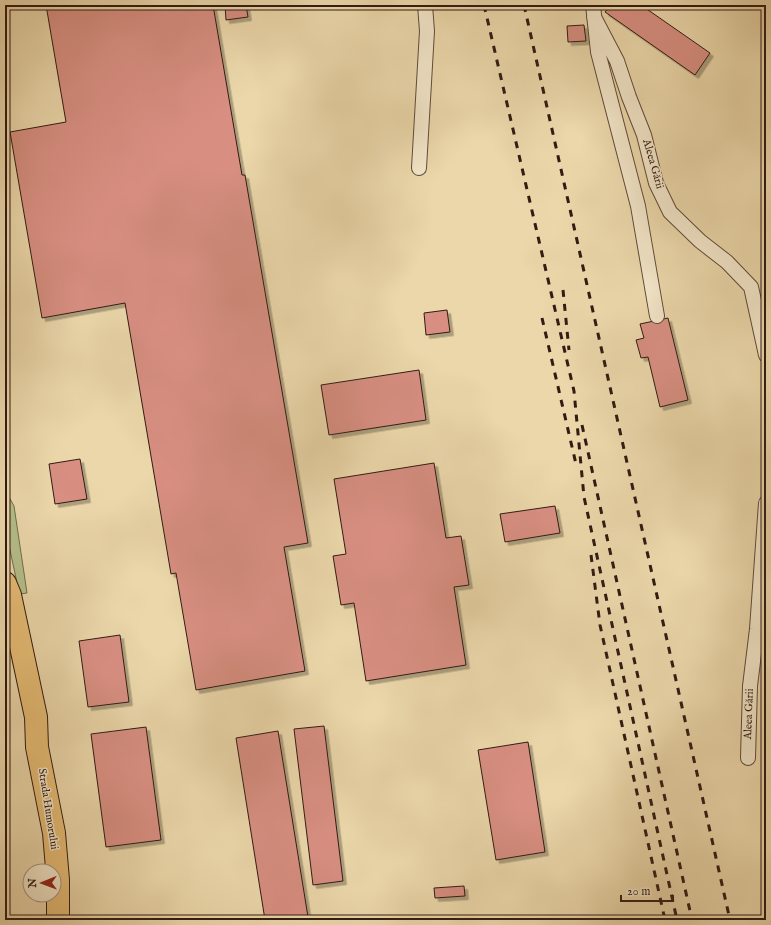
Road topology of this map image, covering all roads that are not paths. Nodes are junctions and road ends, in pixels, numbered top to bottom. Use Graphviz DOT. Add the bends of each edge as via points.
graph roads {
  1 [pos="425,5"];
  2 [pos="594,11"];
  3 [pos="419,168"];
  4 [pos="657,316"];
  5 [pos="766,355"];
  6 [pos="766,503"];
  7 [pos="5,583"];
  8 [pos="5,623"];
  9 [pos="37,747"];
  10 [pos="748,758"];
  11 [pos="58,920"];
  1 -- 3 [label="street" via="428,31"];
  2 -- 4 [label="street, Aleea Gării" via="598,52 638,206"];
  2 -- 5 [label="street, Aleea Gării" via="617,61 644,135 656,184 670,212 700,241 727,262 751,287"];
  6 -- 10 [label="street, Aleea Gării" via="757,629 750,686"];
  7 -- 9 [label="main road, Strada Humorului" via="10,595 36,717"];
  8 -- 9 [label="main road, Strada Humorului" via="25,719"];
  9 -- 11 [label="main road, Strada Humorului" via="54,832"];
}
